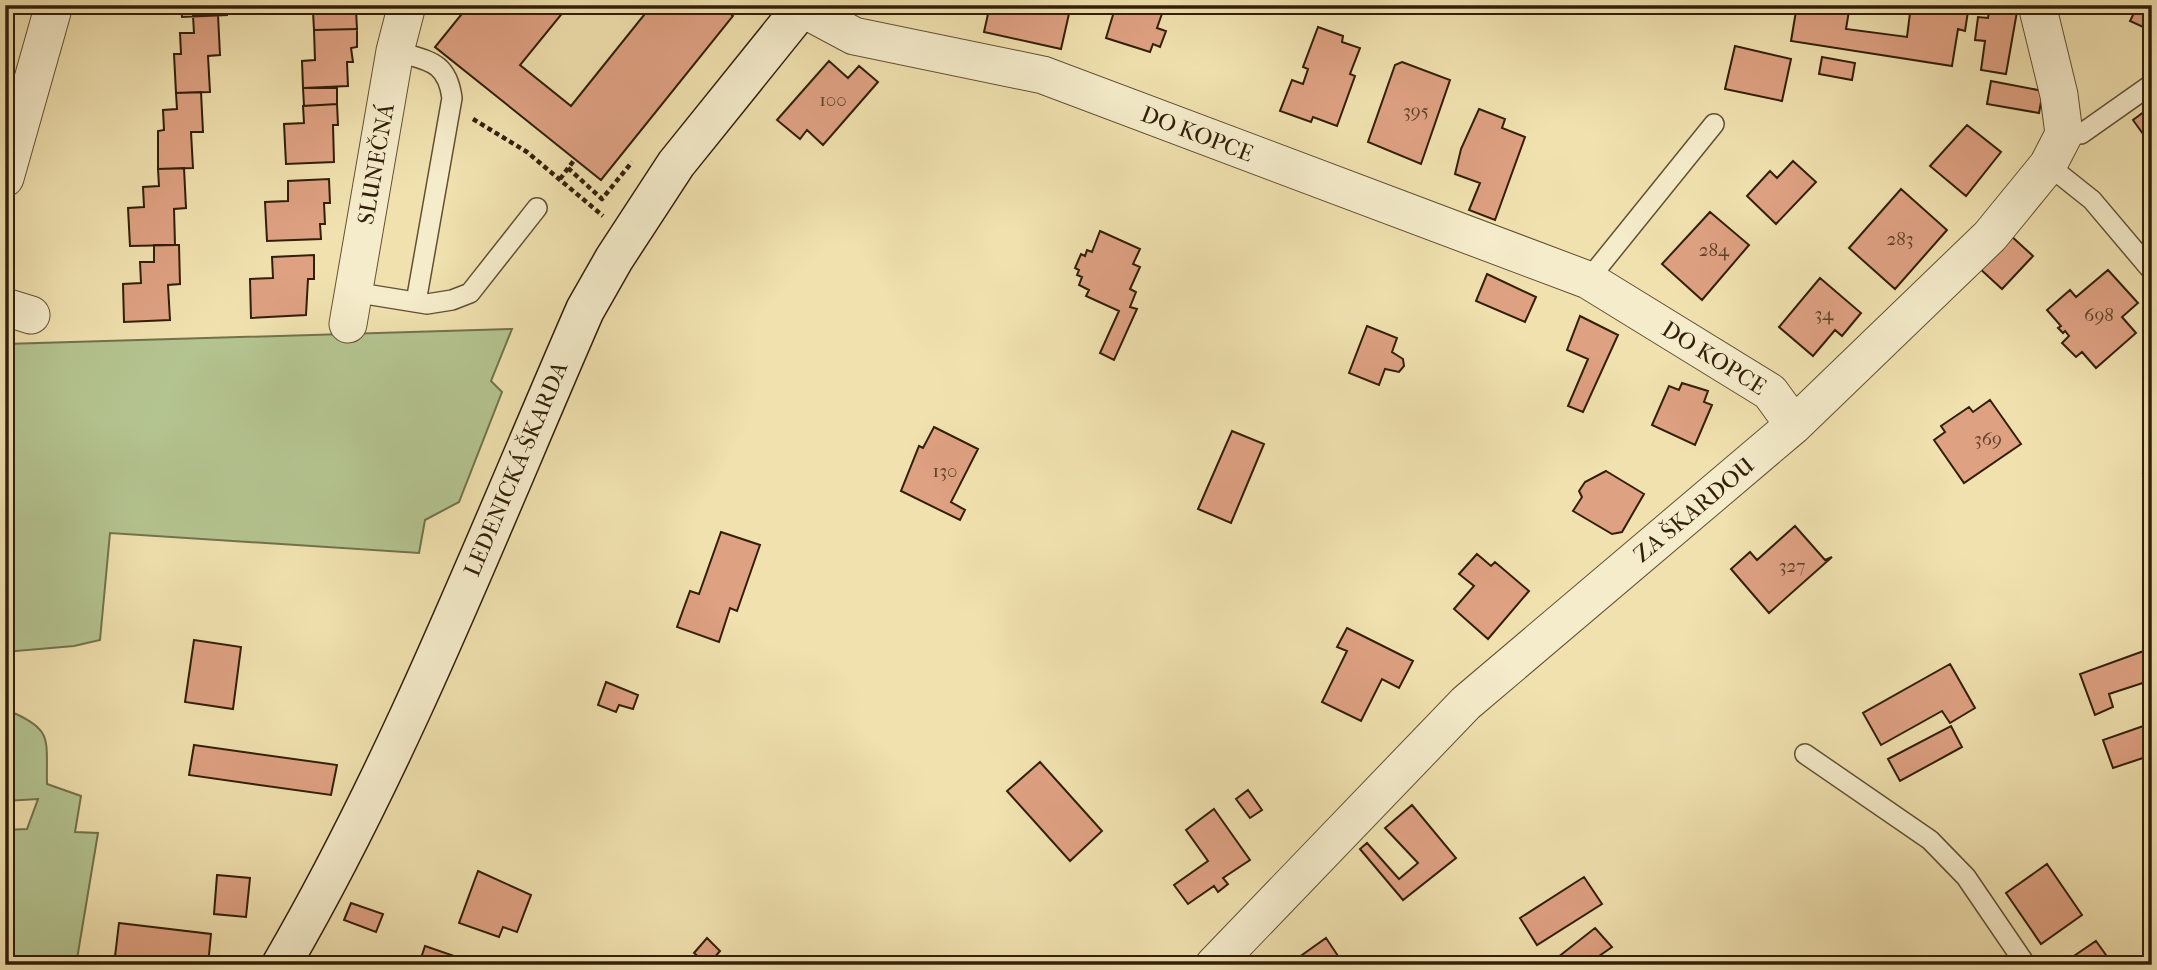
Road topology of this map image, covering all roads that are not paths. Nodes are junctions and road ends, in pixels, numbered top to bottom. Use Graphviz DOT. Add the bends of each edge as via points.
graph roads {
  1 [pos="54,5"];
  2 [pos="407,5"];
  3 [pos="2037,5"];
  4 [pos="800,7"];
  5 [pos="395,51"];
  6 [pos="2152,84"];
  7 [pos="1714,124"];
  8 [pos="2056,149"];
  9 [pos="5,178"];
  10 [pos="537,208"];
  11 [pos="2152,271"];
  12 [pos="1588,280"];
  13 [pos="416,302"];
  14 [pos="351,308"];
  15 [pos="1794,425"];
  16 [pos="1805,754"];
  17 [pos="281,965"];
  18 [pos="1214,965"];
  19 [pos="2026,965"];
  1 -- 9 [label="street"];
  2 -- 5 [label="street, SLUNEČNÁ"];
  3 -- 8 [label="street" via="2059,95"];
  4 -- 12 [label="street, DO KOPCE" via="854,36 1043,75"];
  4 -- 17 [label="main road, LEDENICKÁ-ŠKARDA" via="676,164 584,310 410,711 324,891"];
  5 -- 13 [label="lane" via="444,71 452,98"];
  5 -- 14 [label="street, SLUNEČNÁ"];
  6 -- 8 [label="lane"];
  7 -- 12 [label="lane"];
  8 -- 11 [label="lane"];
  8 -- 15 [label="street, ZA ŠKARDOU" via="1990,236"];
  10 -- 13 [label="lane" via="470,293 453,300"];
  12 -- 15 [label="street, DO KOPCE" via="1770,391"];
  13 -- 14 [label="lane"];
  15 -- 18 [label="street, ZA ŠKARDOU" via="1466,703"];
  16 -- 19 [label="lane" via="1930,840 1965,877"];
}
